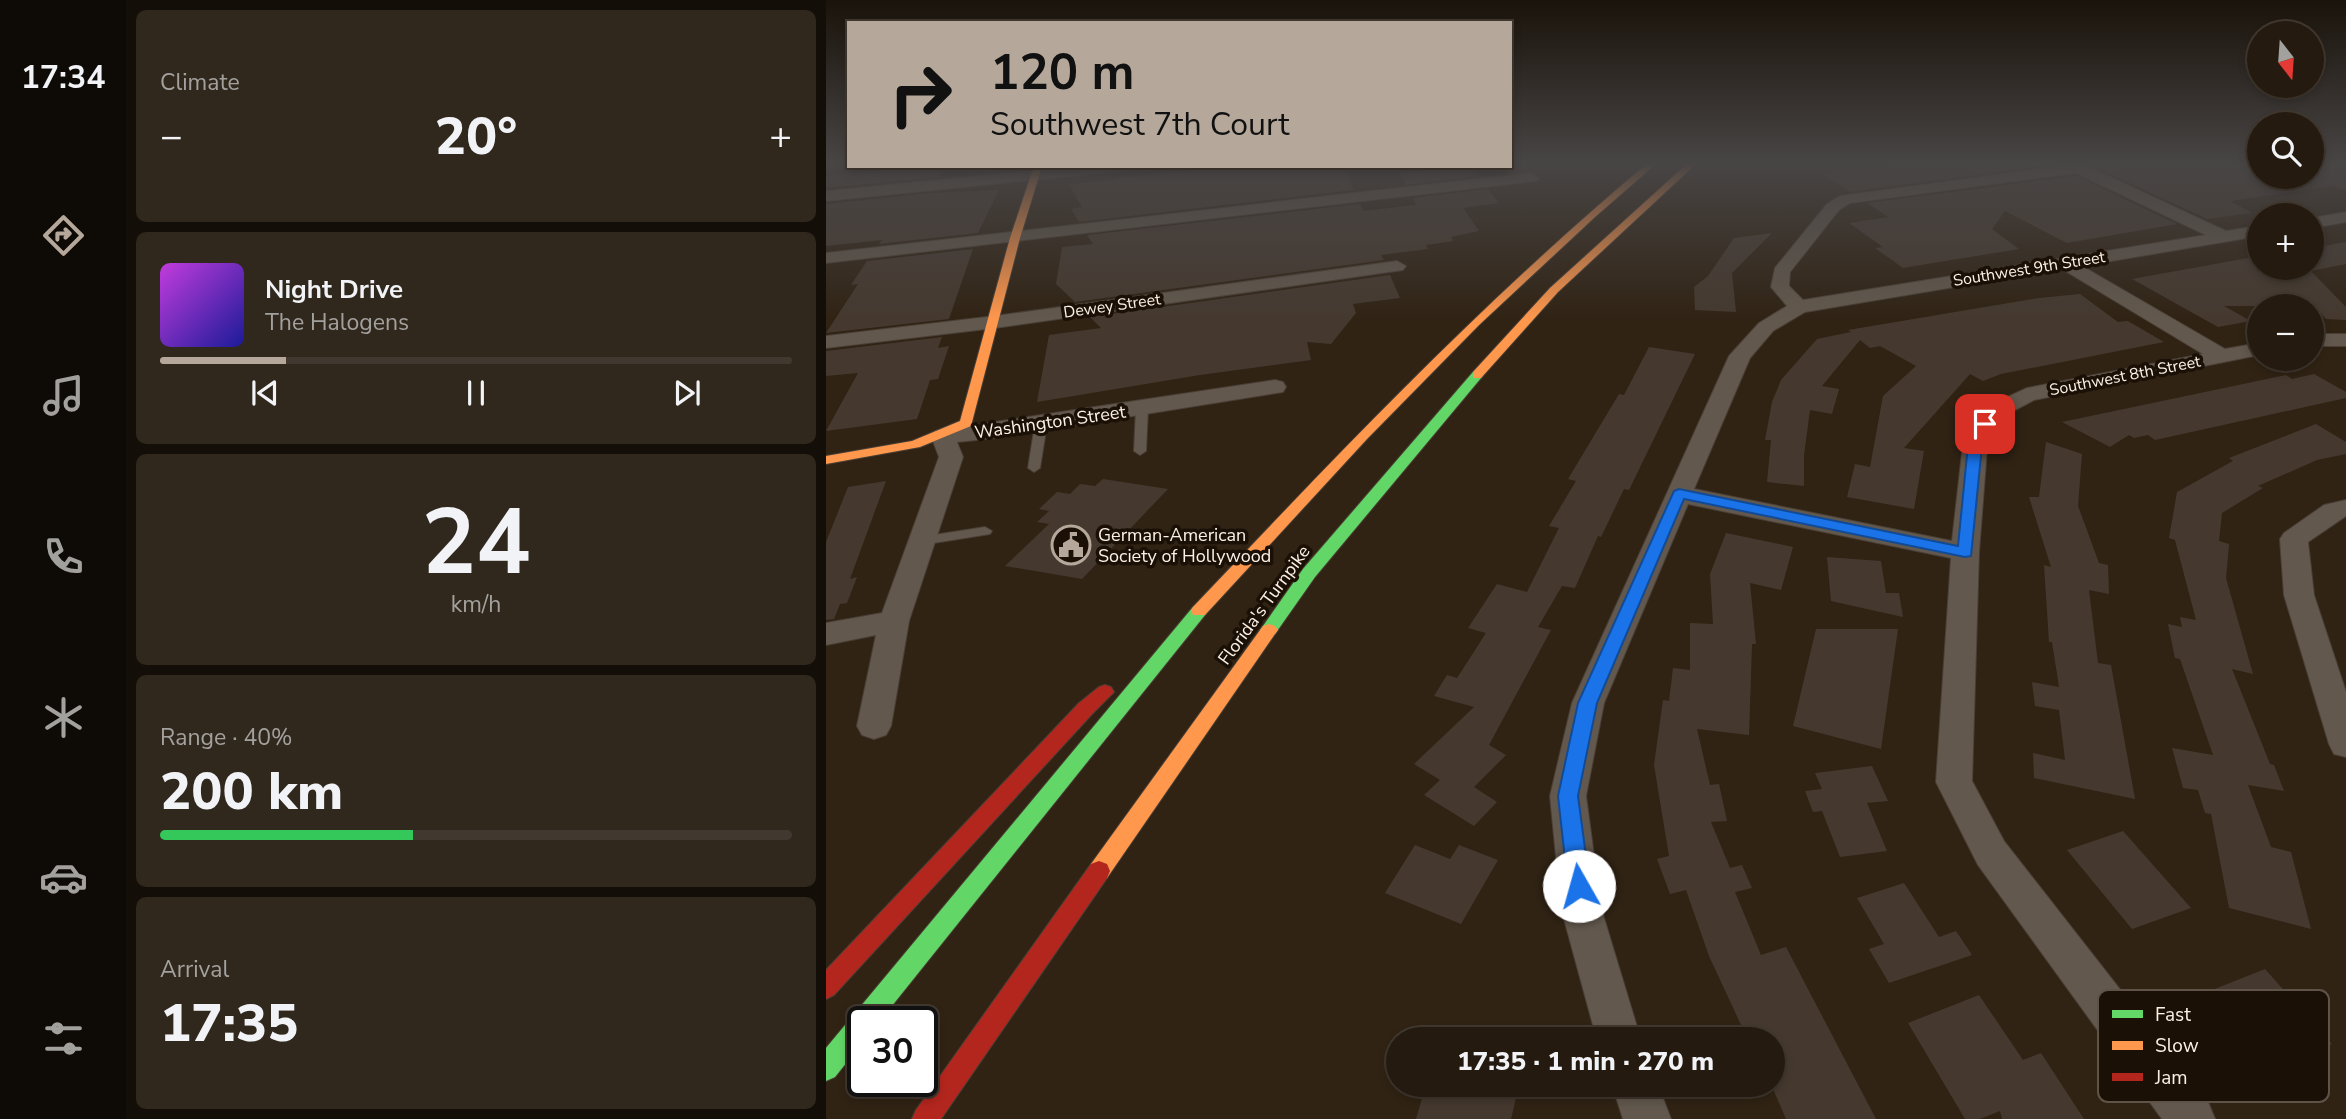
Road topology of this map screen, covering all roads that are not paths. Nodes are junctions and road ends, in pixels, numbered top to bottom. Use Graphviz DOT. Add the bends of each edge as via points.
graph roads {
  1 [pos="1023,215"];
  2 [pos="1212,215"];
  3 [pos="1591,215"];
  4 [pos="1634,215"];
  5 [pos="1826,215"];
  6 [pos="2178,215"];
  7 [pos="2346,217"];
  8 [pos="2324,221"];
  9 [pos="2247,233"];
  10 [pos="2225,237"];
  11 [pos="1016,238"];
  12 [pos="826,258"];
  13 [pos="2065,263"];
  14 [pos="1397,266"];
  15 [pos="1799,307"];
  16 [pos="995,322"];
  17 [pos="2324,340"];
  18 [pos="2346,340"];
  19 [pos="826,342"];
  20 [pos="2247,351"];
  21 [pos="2221,356"];
  22 [pos="1275,387"];
  23 [pos="1142,408"];
  24 [pos="1041,424"];
  25 [pos="943,436"];
  26 [pos="1140,451"];
  27 [pos="826,460"];
  28 [pos="1034,468"];
  29 [pos="1679,494"];
  30 [pos="2346,508"];
  31 [pos="985,531"];
  32 [pos="921,541"];
  33 [pos="1965,552"];
  34 [pos="894,621"];
  35 [pos="1187,624"];
  36 [pos="826,635"];
  37 [pos="874,726"];
  38 [pos="2346,744"];
  39 [pos="826,986"];
  40 [pos="2098,995"];
  41 [pos="1615,1027"];
  42 [pos="826,1068"];
  43 [pos="1639,1097"];
  44 [pos="2178,1102"];
  45 [pos="925,1119"];
  46 [pos="1647,1119"];
  47 [pos="2191,1119"];
  1 -- 11 [label="main road"];
  2 -- 11 [label="street"];
  3 -- 35 [label="main road, Florida's Turnpike" via="1379,418"];
  4 -- 45 [label="main road, Florida's Turnpike" via="1554,290 1442,413 1309,573"];
  5 -- 15 [label="street" via="1781,272 1780,287"];
  6 -- 10 [label="street"];
  7 -- 8 [label="street"];
  9 -- 10 [label="street, Southwest 9th Street"];
  10 -- 13 [label="street, Southwest 9th Street"];
  11 -- 12 [label="street"];
  11 -- 16 [label="main road"];
  13 -- 15 [label="street, Southwest 9th Street"];
  13 -- 21 [label="street"];
  14 -- 16 [label="street, Dewey Street"];
  15 -- 29 [label="street" via="1766,327 1740,356"];
  16 -- 19 [label="street, Dewey Street"];
  16 -- 25 [label="main road" via="966,423"];
  17 -- 18 [label="street"];
  20 -- 21 [label="street, Southwest 8th Street"];
  21 -- 33 [label="street, Southwest 8th Street" via="2027,395 1994,412 1976,435"];
  22 -- 23 [label="street, Washington Street"];
  23 -- 24 [label="street, Washington Street"];
  23 -- 26 [label="lane"];
  24 -- 25 [label="street, Washington Street"];
  24 -- 28 [label="lane"];
  25 -- 27 [label="main road, Washington Street" via="913,447"];
  25 -- 32 [label="street" via="951,457"];
  29 -- 33 [label="street"];
  29 -- 41 [label="street" via="1588,703 1568,796 1581,908"];
  30 -- 38 [label="street" via="2333,511 2294,539 2299,595"];
  31 -- 32 [label="lane"];
  32 -- 34 [label="street"];
  33 -- 40 [label="street" via="1954,782 1991,853"];
  34 -- 36 [label="street"];
  34 -- 37 [label="street"];
  35 -- 39 [label="main road" via="1086,708"];
  35 -- 42 [label="main road, Florida's Turnpike"];
  43 -- 46 [label="street"];
  44 -- 47 [label="street"];
}
